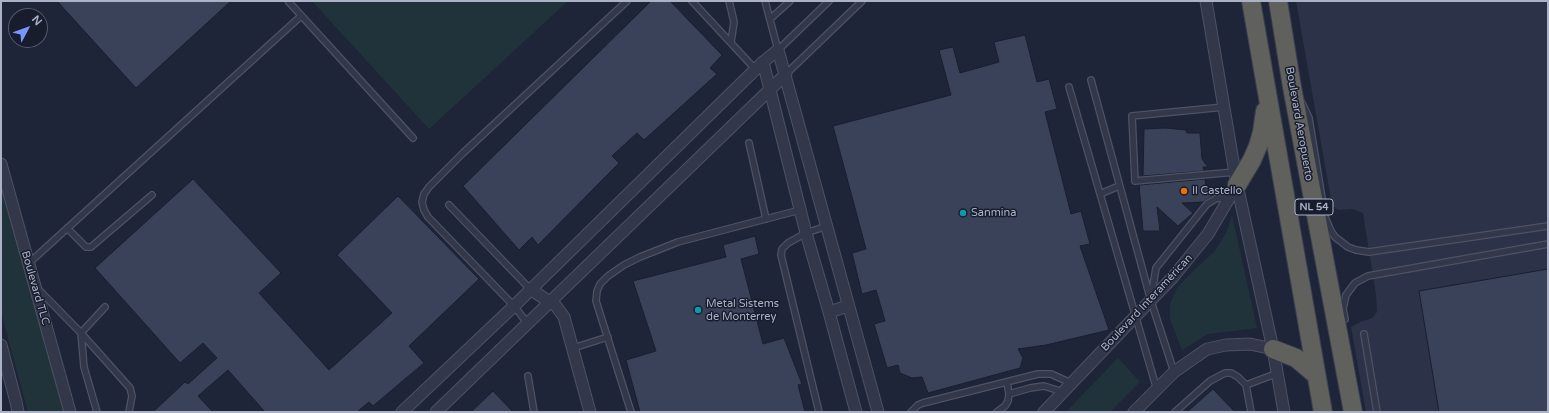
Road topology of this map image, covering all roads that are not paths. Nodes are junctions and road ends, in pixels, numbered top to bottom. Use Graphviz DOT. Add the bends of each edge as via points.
graph roads {
  1 [pos="288,1"];
  2 [pos="627,1"];
  3 [pos="728,1"];
  4 [pos="766,1"];
  5 [pos="790,1"];
  6 [pos="829,1"];
  7 [pos="862,1"];
  8 [pos="1206,1"];
  9 [pos="1251,1"];
  10 [pos="1278,1"];
  11 [pos="693,2"];
  12 [pos="301,16"];
  13 [pos="770,19"];
  14 [pos="731,42"];
  15 [pos="778,50"];
  16 [pos="760,66"];
  17 [pos="786,74"];
  18 [pos="1091,80"];
  19 [pos="1266,86"];
  20 [pos="1069,87"];
  21 [pos="1292,87"];
  22 [pos="771,88"];
  23 [pos="1224,107"];
  24 [pos="413,138"];
  25 [pos="749,143"];
  26 [pos="1,164"];
  27 [pos="1234,185"];
  28 [pos="1119,186"];
  29 [pos="1100,194"];
  30 [pos="152,195"];
  31 [pos="449,205"];
  32 [pos="800,210"];
  33 [pos="766,219"];
  34 [pos="826,226"];
  35 [pos="1548,226"];
  36 [pos="67,228"];
  37 [pos="806,233"];
  38 [pos="1548,244"];
  39 [pos="28,263"];
  40 [pos="34,284"];
  41 [pos="530,289"];
  42 [pos="1151,301"];
  43 [pos="550,303"];
  44 [pos="514,306"];
  45 [pos="848,306"];
  46 [pos="105,307"];
  47 [pos="829,312"];
  48 [pos="1135,318"];
  49 [pos="528,324"];
  50 [pos="1345,324"];
  51 [pos="81,333"];
  52 [pos="1364,334"];
  53 [pos="608,337"];
  54 [pos="1,345"];
  55 [pos="573,348"];
  56 [pos="1273,349"];
  57 [pos="1174,372"];
  58 [pos="1278,373"];
  59 [pos="1316,374"];
  60 [pos="528,376"];
  61 [pos="1007,382"];
  62 [pos="1072,383"];
  63 [pos="1246,385"];
  64 [pos="1157,390"];
  65 [pos="1063,392"];
  66 [pos="1010,394"];
  67 [pos="18,412"];
  68 [pos="70,412"];
  69 [pos="97,412"];
  70 [pos="129,412"];
  71 [pos="402,412"];
  72 [pos="436,412"];
  73 [pos="534,412"];
  74 [pos="590,412"];
  75 [pos="631,412"];
  76 [pos="819,412"];
  77 [pos="856,412"];
  78 [pos="878,412"];
  79 [pos="912,412"];
  80 [pos="997,412"];
  81 [pos="1044,412"];
  82 [pos="1134,412"];
  83 [pos="1175,412"];
  84 [pos="1251,412"];
  85 [pos="1284,412"];
  86 [pos="1323,412"];
  87 [pos="1353,412"];
  88 [pos="1377,412"];
  1 -- 12 [label="lane"];
  2 -- 44 [label="lane" via="469,148 424,194 422,202 428,217"];
  3 -- 14 [label="lane" via="734,22"];
  4 -- 13 [label="lane"];
  5 -- 13 [label="lane"];
  6 -- 15 [label="lane"];
  7 -- 17 [label="lane"];
  8 -- 23 [label="street"];
  9 -- 19 [label="highway, NL 54"];
  10 -- 21 [label="highway, Boulevard Aeropuerto / NL 54"];
  11 -- 14 [label="lane"];
  12 -- 24 [label="lane"];
  12 -- 36 [label="lane"];
  13 -- 15 [label="lane"];
  14 -- 16 [label="lane"];
  15 -- 16 [label="street"];
  15 -- 17 [label="street"];
  16 -- 22 [label="street"];
  16 -- 41 [label="street"];
  17 -- 22 [label="street"];
  17 -- 34 [label="street"];
  18 -- 28 [label="lane"];
  19 -- 27 [label="highway" via="1262,132 1252,160"];
  19 -- 59 [label="highway, NL 54"];
  20 -- 29 [label="lane"];
  21 -- 35 [label="lane" via="1309,118 1328,224 1335,237 1348,247 1369,252"];
  21 -- 87 [label="highway, Boulevard Aeropuerto / NL 54"];
  22 -- 32 [label="street"];
  22 -- 43 [label="street"];
  23 -- 27 [label="street"];
  23 -- 27 [label="lane" via="1132,116 1135,181"];
  25 -- 33 [label="lane"];
  26 -- 39 [label="street, Boulevard TLC"];
  27 -- 42 [label="street, Boulevard Interamérican" via="1208,234"];
  27 -- 42 [label="lane" via="1207,204 1156,268"];
  27 -- 56 [label="street"];
  28 -- 29 [label="lane"];
  28 -- 42 [label="lane"];
  29 -- 48 [label="lane"];
  30 -- 36 [label="lane" via="92,247 86,247"];
  31 -- 41 [label="lane"];
  32 -- 33 [label="lane"];
  32 -- 37 [label="street"];
  33 -- 53 [label="lane" via="678,242 640,257 608,276 600,284 596,301"];
  34 -- 37 [label="lane"];
  34 -- 45 [label="street"];
  36 -- 39 [label="lane"];
  37 -- 47 [label="street"];
  37 -- 76 [label="lane" via="788,243 782,249 781,255"];
  38 -- 50 [label="lane" via="1368,276 1355,283 1346,294 1343,309"];
  39 -- 40 [label="street, Boulevard TLC"];
  40 -- 51 [label="lane"];
  40 -- 68 [label="street, Boulevard TLC"];
  41 -- 43 [label="street"];
  41 -- 44 [label="street"];
  42 -- 48 [label="street, Boulevard Interamérican"];
  42 -- 57 [label="lane"];
  43 -- 49 [label="street"];
  43 -- 55 [label="street" via="556,306 564,317"];
  44 -- 49 [label="lane"];
  44 -- 71 [label="street"];
  45 -- 47 [label="street"];
  45 -- 78 [label="street"];
  46 -- 51 [label="lane"];
  47 -- 77 [label="street"];
  48 -- 62 [label="street, Boulevard Interamérican"];
  48 -- 64 [label="lane"];
  49 -- 72 [label="street"];
  51 -- 69 [label="lane" via="84,368"];
  51 -- 70 [label="lane" via="130,388 132,396"];
  52 -- 88 [label="lane"];
  53 -- 55 [label="lane"];
  53 -- 75 [label="lane"];
  54 -- 67 [label="street"];
  55 -- 74 [label="street"];
  56 -- 57 [label="street" via="1250,344 1207,349"];
  56 -- 58 [label="street"];
  56 -- 59 [label="highway" via="1296,358"];
  57 -- 64 [label="street"];
  58 -- 63 [label="lane"];
  58 -- 85 [label="street"];
  59 -- 86 [label="highway, NL 54"];
  60 -- 73 [label="lane"];
  61 -- 62 [label="lane" via="1044,373"];
  61 -- 66 [label="lane"];
  61 -- 79 [label="lane" via="923,403"];
  62 -- 65 [label="street, Boulevard Interamérican"];
  63 -- 83 [label="lane" via="1238,377 1225,373 1210,381"];
  63 -- 84 [label="lane"];
  64 -- 82 [label="street"];
  65 -- 66 [label="lane" via="1044,386"];
  65 -- 81 [label="street, Boulevard Interamérican"];
  66 -- 80 [label="lane" via="1005,406"];
}
